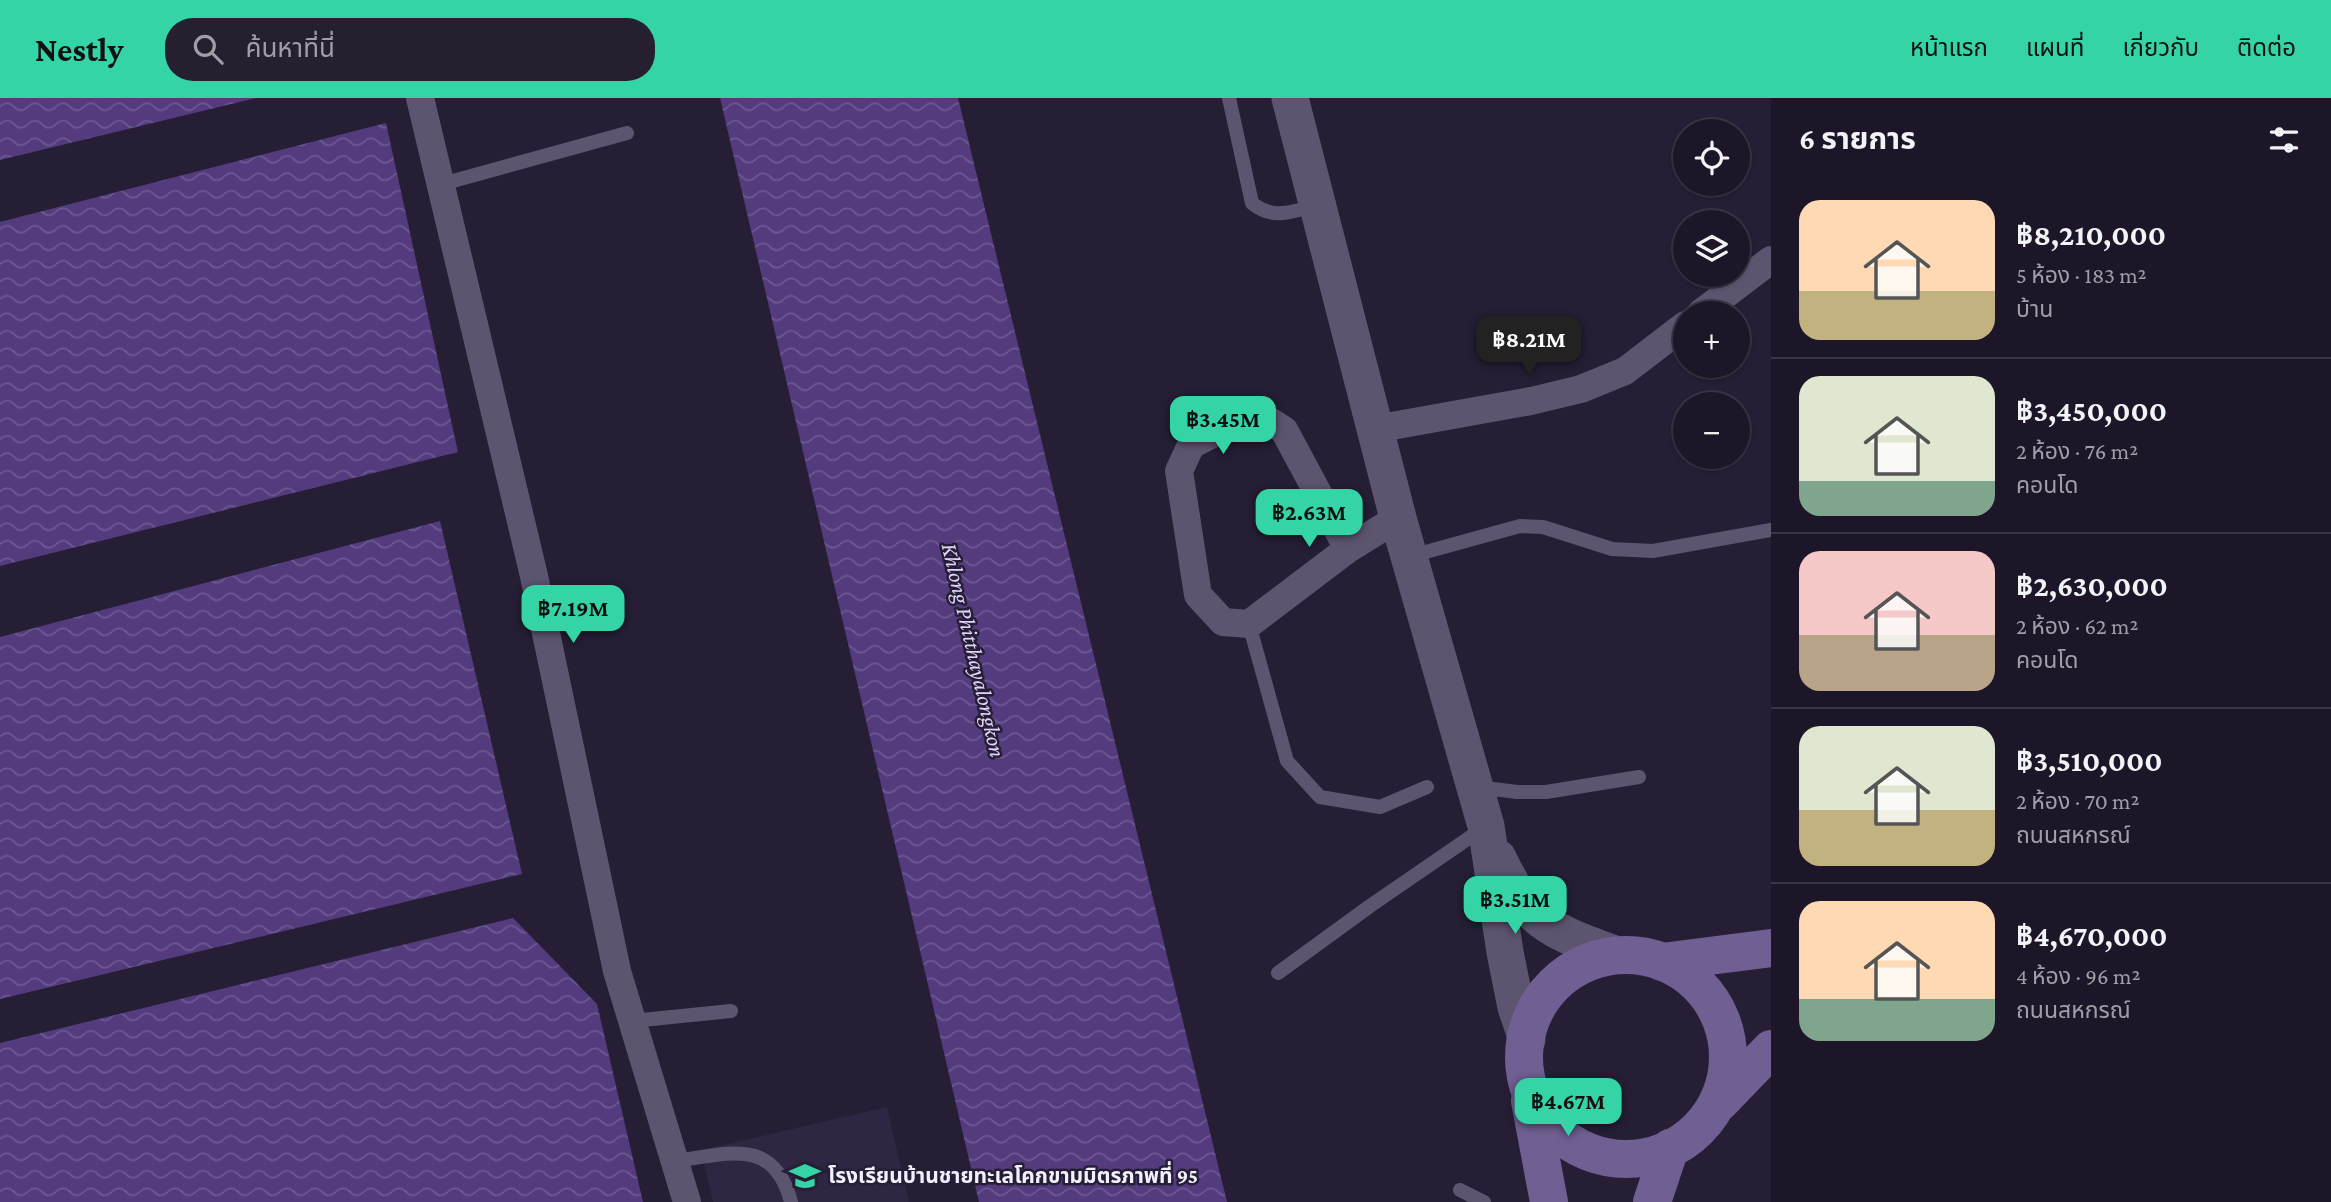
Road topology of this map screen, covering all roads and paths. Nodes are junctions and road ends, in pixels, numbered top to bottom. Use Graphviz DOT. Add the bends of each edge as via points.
graph roads {
  1 [pos="1229,98"];
  2 [pos="1290,98"];
  3 [pos="423,99"];
  4 [pos="627,133"];
  5 [pos="442,184"];
  6 [pos="1318,205"];
  7 [pos="1771,260"];
  8 [pos="1717,301"];
  9 [pos="1673,334"];
  10 [pos="1375,429"];
  11 [pos="1398,518"];
  12 [pos="1771,530"];
  13 [pos="1348,549"];
  14 [pos="1409,557"];
  15 [pos="1249,624"];
  16 [pos="1639,777"];
  17 [pos="1427,787"];
  18 [pos="1476,787"];
  19 [pos="1488,832"];
  20 [pos="1771,948"];
  21 [pos="1614,954"];
  22 [pos="1662,962"];
  23 [pos="1278,973"];
  24 [pos="732,1011"];
  25 [pos="632,1021"];
  26 [pos="1527,1040"];
  27 [pos="1771,1049"];
  28 [pos="1527,1085"];
  29 [pos="1711,1111"];
  30 [pos="1670,1148"];
  31 [pos="676,1161"];
  32 [pos="1460,1190"];
  33 [pos="687,1202"];
  34 [pos="791,1202"];
  35 [pos="1484,1202"];
  36 [pos="1549,1202"];
  37 [pos="1652,1202"];
  1 -- 6 [label="lane" via="1252,203 1274,215"];
  2 -- 6 [label="street"];
  3 -- 5 [label="street"];
  4 -- 5 [label="lane"];
  5 -- 25 [label="street" via="534,576 604,914"];
  6 -- 10 [label="street"];
  7 -- 8 [label="street"];
  9 -- 10 [label="street" via="1625,371 1581,388"];
  10 -- 11 [label="street"];
  11 -- 13 [label="street"];
  11 -- 14 [label="street"];
  12 -- 14 [label="lane" via="1653,551 1612,549 1543,527 1520,526"];
  13 -- 15 [label="street"];
  13 -- 15 [label="street" via="1284,430 1260,415 1239,420 1191,445 1179,471 1198,596 1223,622"];
  14 -- 18 [label="street"];
  15 -- 17 [label="lane" via="1287,761 1320,797 1380,807"];
  16 -- 18 [label="lane" via="1546,792"];
  18 -- 19 [label="street"];
  19 -- 21 [label="street" via="1521,900 1542,923"];
  19 -- 23 [label="lane" via="1370,906"];
  19 -- 26 [label="street" via="1505,952"];
  20 -- 22 [label="main road"];
  21 -- 22 [label="main road"];
  21 -- 26 [label="main road" via="1566,974 1545,994 1531,1020"];
  22 -- 29 [label="main road" via="1700,987 1717,1011 1727,1039 1727,1069 1720,1098"];
  24 -- 25 [label="lane"];
  25 -- 31 [label="street"];
  26 -- 28 [label="main road"];
  27 -- 29 [label="main road"];
  28 -- 30 [label="main road" via="1548,1122 1571,1142 1598,1155 1627,1159"];
  28 -- 36 [label="main road"];
  29 -- 30 [label="main road" via="1704,1123"];
  30 -- 37 [label="main road"];
  31 -- 33 [label="street"];
  31 -- 34 [label="lane" via="745,1152 769,1161 787,1187"];
  32 -- 35 [label="lane"];
}
